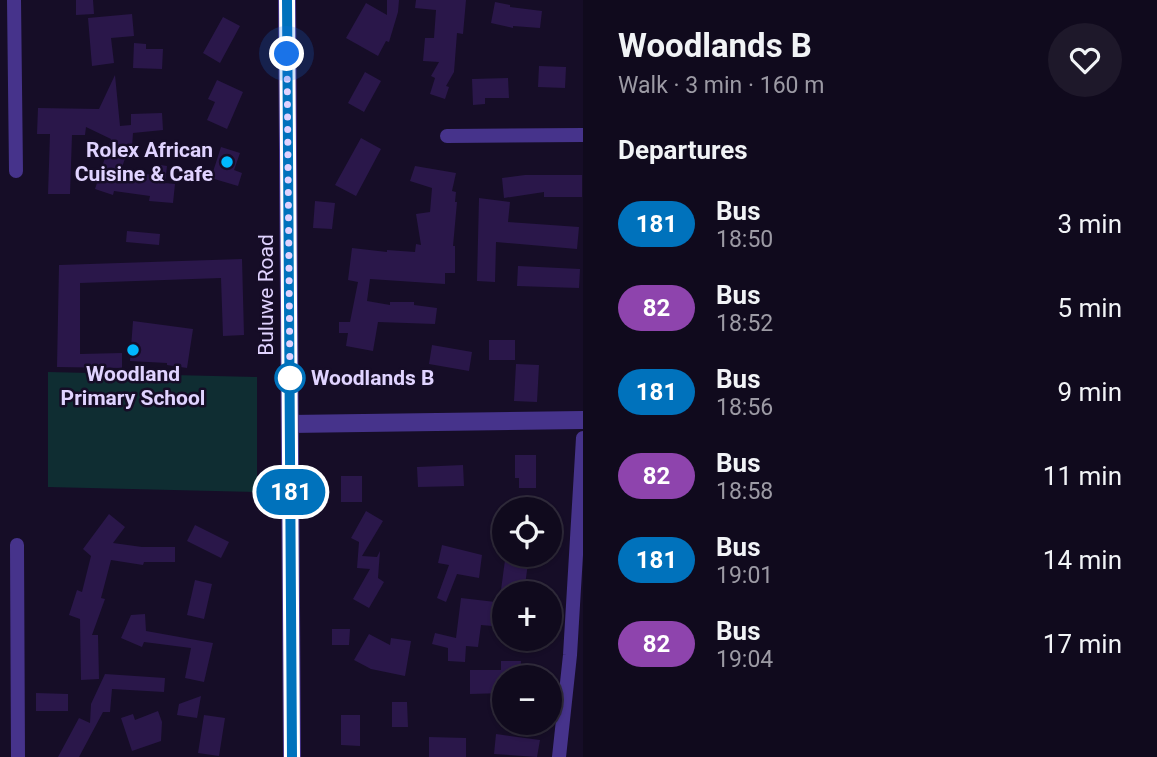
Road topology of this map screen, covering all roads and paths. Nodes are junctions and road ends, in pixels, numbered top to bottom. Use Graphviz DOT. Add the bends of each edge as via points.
graph roads {
  1 [pos="14,0"];
  2 [pos="287,0"];
  3 [pos="583,135"];
  4 [pos="447,136"];
  5 [pos="16,171"];
  6 [pos="583,420"];
  7 [pos="290,424"];
  8 [pos="583,438"];
  9 [pos="17,545"];
  10 [pos="576,655"];
  11 [pos="18,757"];
  12 [pos="292,757"];
  13 [pos="559,757"];
  1 -- 5 [label="street"];
  2 -- 7 [label="street, Buluwe Road"];
  3 -- 4 [label="street"];
  6 -- 7 [label="street"];
  7 -- 12 [label="street, Buluwe Road"];
  8 -- 10 [label="street"];
  9 -- 11 [label="street"];
  10 -- 13 [label="street"];
}
